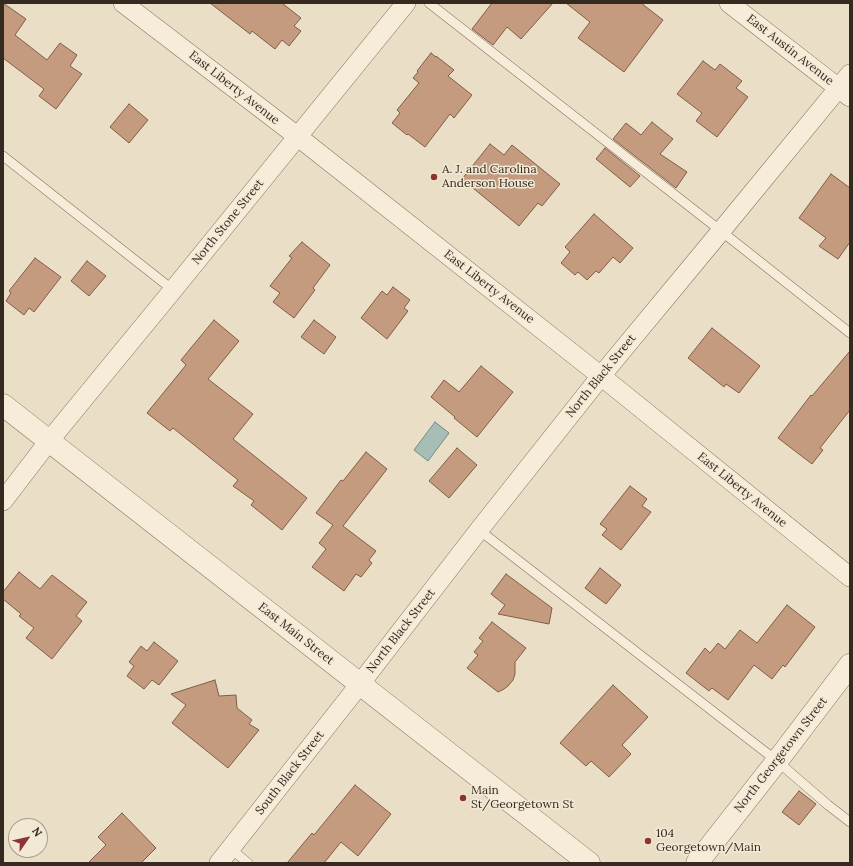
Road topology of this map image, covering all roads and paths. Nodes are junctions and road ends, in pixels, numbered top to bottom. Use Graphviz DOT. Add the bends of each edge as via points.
graph roads {
  1 [pos="123,3"];
  2 [pos="406,3"];
  3 [pos="429,3"];
  4 [pos="729,3"];
  5 [pos="850,74"];
  6 [pos="844,93"];
  7 [pos="297,136"];
  8 [pos="3,156"];
  9 [pos="721,231"];
  10 [pos="173,290"];
  11 [pos="850,333"];
  12 [pos="601,376"];
  13 [pos="3,405"];
  14 [pos="49,441"];
  15 [pos="3,501"];
  16 [pos="479,530"];
  17 [pos="850,577"];
  18 [pos="850,665"];
  19 [pos="360,684"];
  20 [pos="777,761"];
  21 [pos="850,822"];
  22 [pos="225,856"];
  23 [pos="248,863"];
  24 [pos="589,863"];
  25 [pos="697,863"];
  1 -- 7 [label="street, East Liberty Avenue"];
  2 -- 7 [label="street, North Stone Street"];
  3 -- 9 [label="lane"];
  4 -- 6 [label="street, East Austin Avenue"];
  5 -- 6 [label="street, North Black Street"];
  6 -- 9 [label="street, North Black Street"];
  7 -- 10 [label="street, North Stone Street"];
  7 -- 12 [label="street, East Liberty Avenue"];
  8 -- 10 [label="lane"];
  9 -- 11 [label="lane"];
  9 -- 12 [label="street, North Black Street"];
  10 -- 14 [label="street, North Stone Street"];
  12 -- 16 [label="street, North Black Street"];
  12 -- 17 [label="street, East Liberty Avenue"];
  13 -- 14 [label="street, East Main Street"];
  14 -- 15 [label="street, North Stone Street"];
  14 -- 19 [label="street, East Main Street"];
  16 -- 19 [label="street, North Black Street"];
  16 -- 20 [label="lane"];
  18 -- 20 [label="street, North Georgetown Street"];
  19 -- 22 [label="street, South Black Street"];
  19 -- 24 [label="street, East Main Street"];
  20 -- 21 [label="lane"];
  20 -- 25 [label="street, North Georgetown Street"];
  22 -- 23 [label="lane"];
}
